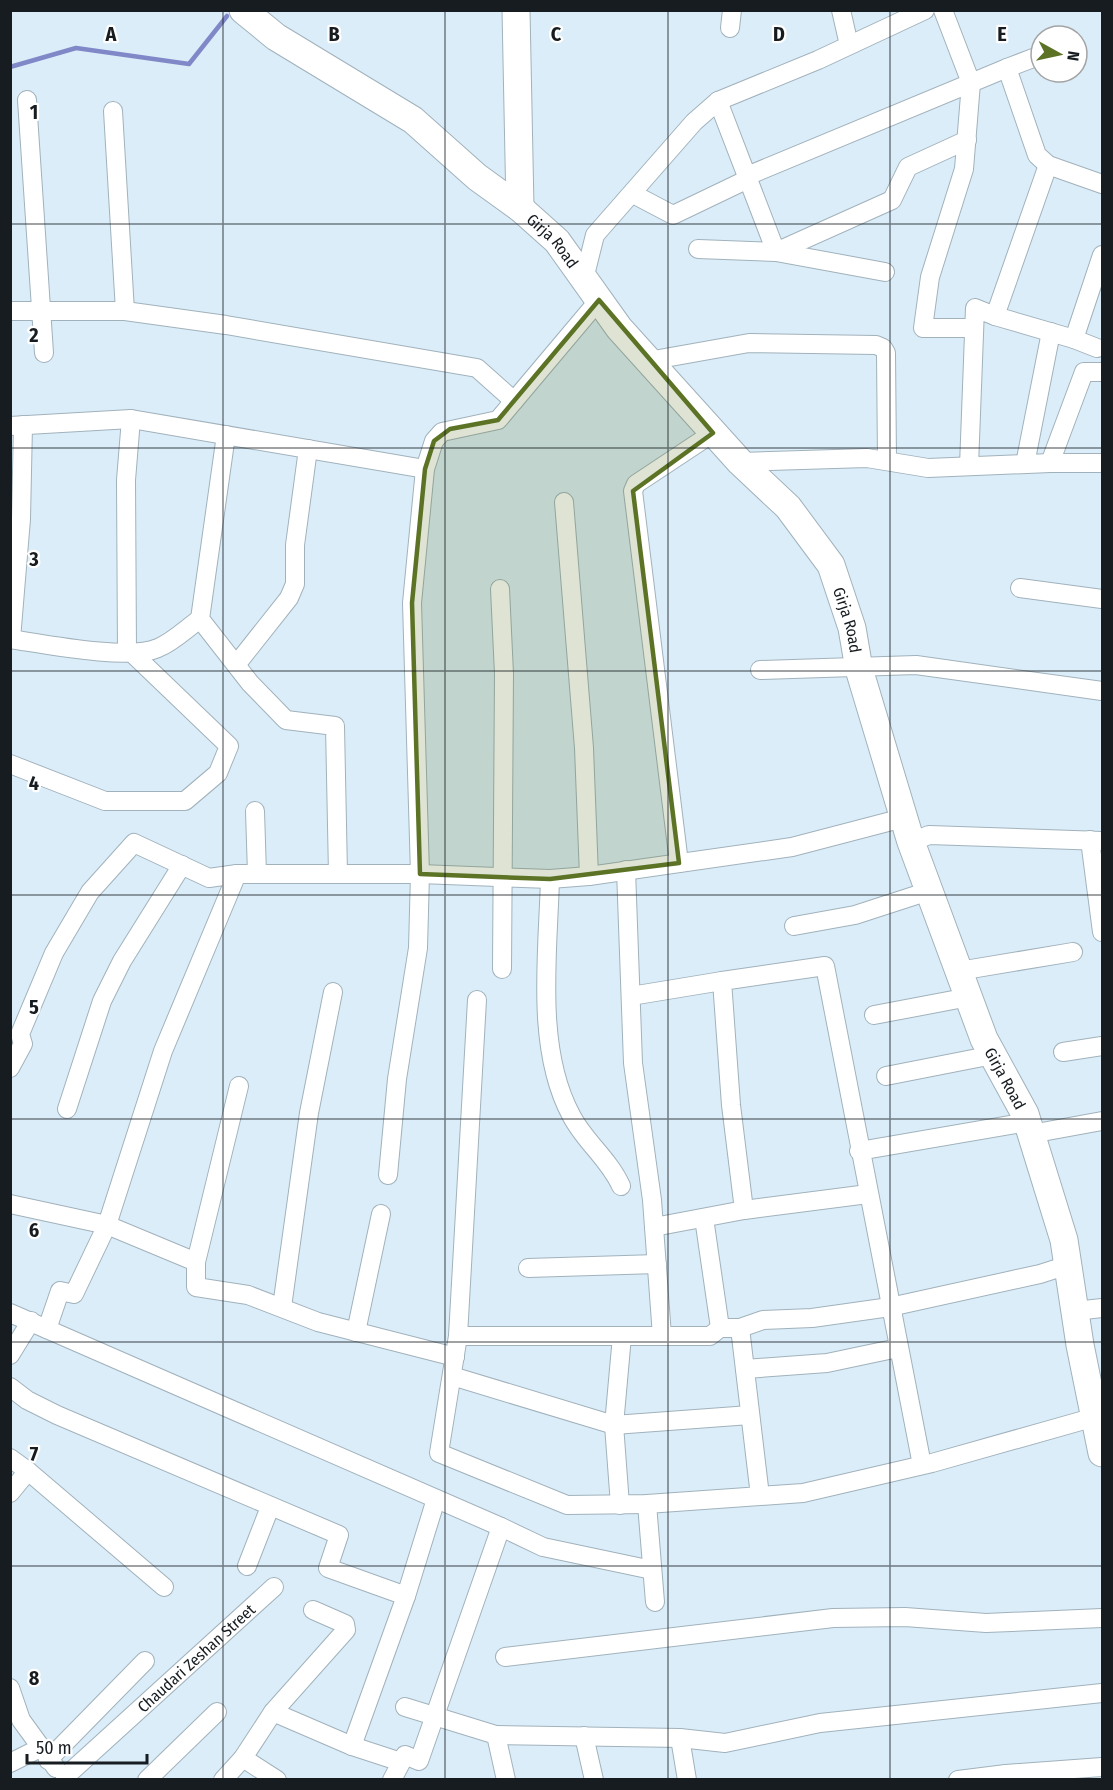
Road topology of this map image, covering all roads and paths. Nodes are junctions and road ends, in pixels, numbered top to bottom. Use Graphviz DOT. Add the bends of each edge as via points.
graph roads {
  1 [pos="243,10"];
  2 [pos="516,10"];
  3 [pos="841,10"];
  4 [pos="925,10"];
  5 [pos="943,10"];
  6 [pos="849,45"];
  7 [pos="1029,60"];
  8 [pos="1007,68"];
  9 [pos="971,82"];
  10 [pos="27,100"];
  11 [pos="718,101"];
  12 [pos="113,111"];
  13 [pos="967,140"];
  14 [pos="1048,165"];
  15 [pos="747,176"];
  16 [pos="1102,184"];
  17 [pos="633,194"];
  18 [pos="520,208"];
  19 [pos="698,249"];
  20 [pos="776,252"];
  21 [pos="1102,255"];
  22 [pos="885,272"];
  23 [pos="591,290"];
  24 [pos="10,311"];
  25 [pos="41,311"];
  26 [pos="125,311"];
  27 [pos="995,316"];
  28 [pos="974,328"];
  29 [pos="1051,332"];
  30 [pos="1074,339"];
  31 [pos="1098,348"];
  32 [pos="44,353"];
  33 [pos="648,361"];
  34 [pos="1102,372"];
  35 [pos="514,401"];
  36 [pos="131,418"];
  37 [pos="17,425"];
  38 [pos="713,433"];
  39 [pos="226,435"];
  40 [pos="308,449"];
  41 [pos="887,461"];
  42 [pos="740,462"];
  43 [pos="1050,463"];
  44 [pos="1024,464"];
  45 [pos="1102,464"];
  46 [pos="969,466"];
  47 [pos="425,469"];
  48 [pos="564,502"];
  49 [pos="16,520"];
  50 [pos="1020,588"];
  51 [pos="500,589"];
  52 [pos="1102,599"];
  53 [pos="201,619"];
  54 [pos="11,639"];
  55 [pos="129,652"];
  56 [pos="236,665"];
  57 [pos="859,669"];
  58 [pos="760,670"];
  59 [pos="1102,691"];
  60 [pos="10,764"];
  61 [pos="255,812"];
  62 [pos="907,830"];
  63 [pos="1096,840"];
  64 [pos="679,863"];
  65 [pos="182,865"];
  66 [pos="626,870"];
  67 [pos="237,874"];
  68 [pos="257,874"];
  69 [pos="338,874"];
  70 [pos="420,874"];
  71 [pos="589,876"];
  72 [pos="504,879"];
  73 [pos="550,879"];
  74 [pos="929,891"];
  75 [pos="794,926"];
  76 [pos="1102,932"];
  77 [pos="1073,952"];
  78 [pos="502,969"];
  79 [pos="959,970"];
  80 [pos="722,981"];
  81 [pos="333,992"];
  82 [pos="631,996"];
  83 [pos="969,997"];
  84 [pos="477,1000"];
  85 [pos="874,1015"];
  86 [pos="1102,1046"];
  87 [pos="1064,1052"];
  88 [pos="993,1055"];
  89 [pos="10,1068"];
  90 [pos="886,1076"];
  91 [pos="239,1086"];
  92 [pos="68,1109"];
  93 [pos="1102,1121"];
  94 [pos="1029,1128"];
  95 [pos="859,1150"];
  96 [pos="388,1175"];
  97 [pos="621,1186"];
  98 [pos="868,1194"];
  99 [pos="10,1204"];
  100 [pos="744,1210"];
  101 [pos="381,1214"];
  102 [pos="704,1218"];
  103 [pos="107,1225"];
  104 [pos="654,1227"];
  105 [pos="196,1262"];
  106 [pos="657,1264"];
  107 [pos="1068,1265"];
  108 [pos="528,1268"];
  109 [pos="282,1307"];
  110 [pos="890,1307"];
  111 [pos="1102,1308"];
  112 [pos="1075,1311"];
  113 [pos="10,1312"];
  114 [pos="39,1325"];
  115 [pos="720,1328"];
  116 [pos="740,1328"];
  117 [pos="356,1332"];
  118 [pos="458,1336"];
  119 [pos="622,1336"];
  120 [pos="662,1336"];
  121 [pos="898,1348"];
  122 [pos="10,1355"];
  123 [pos="455,1357"];
  124 [pos="745,1369"];
  125 [pos="452,1376"];
  126 [pos="10,1387"];
  127 [pos="1096,1400"];
  128 [pos="750,1415"];
  129 [pos="614,1425"];
  130 [pos="1102,1453"];
  131 [pos="10,1458"];
  132 [pos="922,1466"];
  133 [pos="27,1471"];
  134 [pos="10,1493"];
  135 [pos="760,1496"];
  136 [pos="436,1498"];
  137 [pos="647,1504"];
  138 [pos="620,1505"];
  139 [pos="270,1506"];
  140 [pos="501,1527"];
  141 [pos="247,1566"];
  142 [pos="652,1570"];
  143 [pos="164,1587"];
  144 [pos="274,1587"];
  145 [pos="406,1596"];
  146 [pos="655,1602"];
  147 [pos="314,1611"];
  148 [pos="1102,1618"];
  149 [pos="505,1657"];
  150 [pos="145,1661"];
  151 [pos="10,1688"];
  152 [pos="1102,1693"];
  153 [pos="405,1707"];
  154 [pos="217,1712"];
  155 [pos="273,1712"];
  156 [pos="435,1718"];
  157 [pos="496,1735"];
  158 [pos="584,1736"];
  159 [pos="680,1738"];
  160 [pos="352,1746"];
  161 [pos="44,1754"];
  162 [pos="243,1758"];
  163 [pos="401,1762"];
  164 [pos="10,1764"];
  165 [pos="1102,1767"];
  166 [pos="1006,1777"];
  167 [pos="66,1778"];
  168 [pos="147,1779"];
  169 [pos="223,1779"];
  170 [pos="277,1779"];
  171 [pos="392,1779"];
  172 [pos="506,1779"];
  173 [pos="594,1779"];
  174 [pos="687,1779"];
  175 [pos="958,1779"];
  1 -- 18 [label="main road, Girja Road" via="276,37 413,120 477,177"];
  2 -- 18 [label="main road"];
  3 -- 6 [label="street"];
  4 -- 6 [label="street"];
  5 -- 9 [label="street"];
  6 -- 11 [label="street"];
  7 -- 8 [label="street"];
  8 -- 9 [label="street"];
  8 -- 14 [label="street" via="1037,155"];
  9 -- 13 [label="street"];
  9 -- 15 [label="street"];
  10 -- 25 [label="street"];
  11 -- 15 [label="street"];
  11 -- 17 [label="street" via="694,122"];
  12 -- 26 [label="street"];
  13 -- 20 [label="street" via="908,167 892,200"];
  13 -- 28 [label="street" via="964,169 930,277 923,328"];
  14 -- 16 [label="street"];
  14 -- 27 [label="street"];
  15 -- 17 [label="street" via="746,180 673,215"];
  15 -- 20 [label="street"];
  17 -- 23 [label="street" via="595,235"];
  18 -- 23 [label="main road, Girja Road" via="558,241"];
  19 -- 20 [label="street"];
  20 -- 22 [label="street"];
  21 -- 30 [label="street"];
  23 -- 33 [label="main road, Girja Road"];
  23 -- 35 [label="street"];
  24 -- 25 [label="street"];
  25 -- 26 [label="street"];
  25 -- 32 [label="street"];
  26 -- 35 [label="street" via="477,368"];
  27 -- 28 [label="street" via="975,308"];
  27 -- 29 [label="street"];
  28 -- 46 [label="street"];
  29 -- 30 [label="street"];
  29 -- 44 [label="street"];
  30 -- 31 [label="street"];
  33 -- 38 [label="main road, Girja Road"];
  33 -- 41 [label="street" via="749,343 876,345 886,353"];
  34 -- 43 [label="street" via="1084,372"];
  35 -- 47 [label="street" via="498,420 442,432 434,441"];
  36 -- 37 [label="street"];
  36 -- 39 [label="street"];
  36 -- 55 [label="street" via="126,480"];
  37 -- 49 [label="street"];
  38 -- 42 [label="main road, Girja Road"];
  38 -- 64 [label="street" via="636,484 633,490"];
  39 -- 40 [label="street"];
  39 -- 53 [label="street"];
  40 -- 47 [label="street"];
  40 -- 56 [label="street" via="295,545 295,584 289,598"];
  41 -- 42 [label="street" via="867,458"];
  41 -- 46 [label="street" via="928,468"];
  42 -- 57 [label="main road, Girja Road" via="788,507 831,565 852,628"];
  43 -- 44 [label="street"];
  43 -- 45 [label="street"];
  44 -- 46 [label="street"];
  47 -- 70 [label="street" via="411,603"];
  48 -- 71 [label="street" via="584,748"];
  49 -- 54 [label="street"];
  50 -- 52 [label="street"];
  51 -- 72 [label="street"];
  53 -- 55 [label="street" via="158,648"];
  53 -- 56 [label="street"];
  54 -- 55 [label="street"];
  55 -- 60 [label="street" via="229,747 218,773 185,801 105,801"];
  56 -- 69 [label="street" via="286,720 335,726"];
  57 -- 58 [label="street"];
  57 -- 59 [label="street" via="916,665"];
  57 -- 62 [label="main road, Girja Road"];
  61 -- 68 [label="street"];
  62 -- 63 [label="street" via="929,835"];
  62 -- 64 [label="street"];
  62 -- 74 [label="main road, Girja Road"];
  63 -- 76 [label="street"];
  64 -- 66 [label="street"];
  65 -- 67 [label="street" via="209,878"];
  65 -- 89 [label="street" via="134,843 90,892 54,953 21,1034 23,1044"];
  65 -- 92 [label="street" via="122,961 102,1001"];
  66 -- 71 [label="street"];
  66 -- 82 [label="street"];
  67 -- 68 [label="street"];
  67 -- 103 [label="street" via="163,1051"];
  68 -- 69 [label="street"];
  69 -- 70 [label="street"];
  70 -- 72 [label="street"];
  70 -- 96 [label="street" via="418,948 397,1079"];
  71 -- 73 [label="street"];
  72 -- 73 [label="street"];
  72 -- 78 [label="street"];
  73 -- 97 [label="street" via="546,994 554,1072 571,1116 613,1168"];
  74 -- 75 [label="street" via="855,915"];
  74 -- 79 [label="main road, Girja Road"];
  77 -- 79 [label="street"];
  79 -- 83 [label="main road, Girja Road"];
  80 -- 82 [label="street"];
  80 -- 95 [label="street" via="825,966"];
  80 -- 100 [label="street"];
  81 -- 109 [label="street" via="309,1113"];
  82 -- 104 [label="street" via="633,1063"];
  83 -- 85 [label="street"];
  83 -- 88 [label="main road, Girja Road"];
  84 -- 118 [label="street"];
  86 -- 87 [label="street"];
  88 -- 90 [label="street"];
  88 -- 94 [label="main road, Girja Road"];
  91 -- 105 [label="street"];
  93 -- 94 [label="street"];
  94 -- 95 [label="street"];
  94 -- 107 [label="main road, Girja Road"];
  95 -- 98 [label="street"];
  98 -- 100 [label="street"];
  98 -- 110 [label="street"];
  99 -- 103 [label="street"];
  100 -- 102 [label="street"];
  101 -- 117 [label="street"];
  102 -- 104 [label="street"];
  102 -- 115 [label="street"];
  103 -- 105 [label="street"];
  103 -- 114 [label="street" via="74,1294 60,1291"];
  104 -- 106 [label="street"];
  105 -- 109 [label="street" via="196,1287 248,1295"];
  106 -- 108 [label="street"];
  106 -- 120 [label="street"];
  107 -- 110 [label="street"];
  107 -- 112 [label="main road, Girja Road"];
  109 -- 117 [label="street"];
  110 -- 116 [label="street" via="812,1318 763,1320"];
  110 -- 121 [label="street"];
  111 -- 112 [label="street"];
  112 -- 127 [label="main road, Girja Road"];
  113 -- 114 [label="street"];
  114 -- 122 [label="street"];
  114 -- 136 [label="street"];
  115 -- 116 [label="street"];
  115 -- 120 [label="street" via="710,1336"];
  116 -- 124 [label="street"];
  117 -- 123 [label="street"];
  118 -- 119 [label="street"];
  118 -- 123 [label="street"];
  119 -- 120 [label="street"];
  119 -- 129 [label="street"];
  121 -- 124 [label="street" via="827,1364"];
  121 -- 132 [label="street"];
  123 -- 125 [label="street"];
  124 -- 128 [label="street"];
  125 -- 129 [label="street"];
  125 -- 138 [label="street" via="439,1453 567,1505"];
  126 -- 139 [label="street" via="57,1415"];
  127 -- 130 [label="main road, Girja Road"];
  127 -- 132 [label="street"];
  128 -- 129 [label="street"];
  128 -- 135 [label="street"];
  129 -- 138 [label="street"];
  131 -- 133 [label="street"];
  132 -- 135 [label="street" via="803,1493"];
  133 -- 134 [label="street"];
  133 -- 143 [label="street"];
  135 -- 137 [label="street"];
  136 -- 140 [label="street"];
  136 -- 145 [label="street"];
  137 -- 138 [label="street"];
  137 -- 142 [label="street"];
  139 -- 141 [label="street"];
  139 -- 145 [label="street" via="339,1535 328,1568"];
  140 -- 142 [label="street" via="543,1547"];
  140 -- 156 [label="street"];
  142 -- 146 [label="street"];
  144 -- 167 [label="street, Chaudari Zeshan Street"];
  145 -- 160 [label="street"];
  147 -- 155 [label="street" via="345,1624 346,1630"];
  148 -- 149 [label="street" via="986,1623 906,1617 833,1618"];
  150 -- 161 [label="street"];
  151 -- 161 [label="street" via="21,1720"];
  152 -- 159 [label="street" via="820,1723 725,1743"];
  153 -- 156 [label="street"];
  154 -- 168 [label="street"];
  155 -- 160 [label="street"];
  155 -- 162 [label="street"];
  156 -- 157 [label="street"];
  156 -- 163 [label="street" via="419,1761 405,1755"];
  157 -- 158 [label="street"];
  157 -- 172 [label="street"];
  158 -- 159 [label="street"];
  158 -- 173 [label="street"];
  159 -- 174 [label="street"];
  160 -- 163 [label="street"];
  161 -- 164 [label="street"];
  161 -- 167 [label="street"];
  162 -- 169 [label="street"];
  162 -- 170 [label="street"];
  163 -- 171 [label="street"];
  165 -- 166 [label="street"];
  166 -- 175 [label="street"];
}
